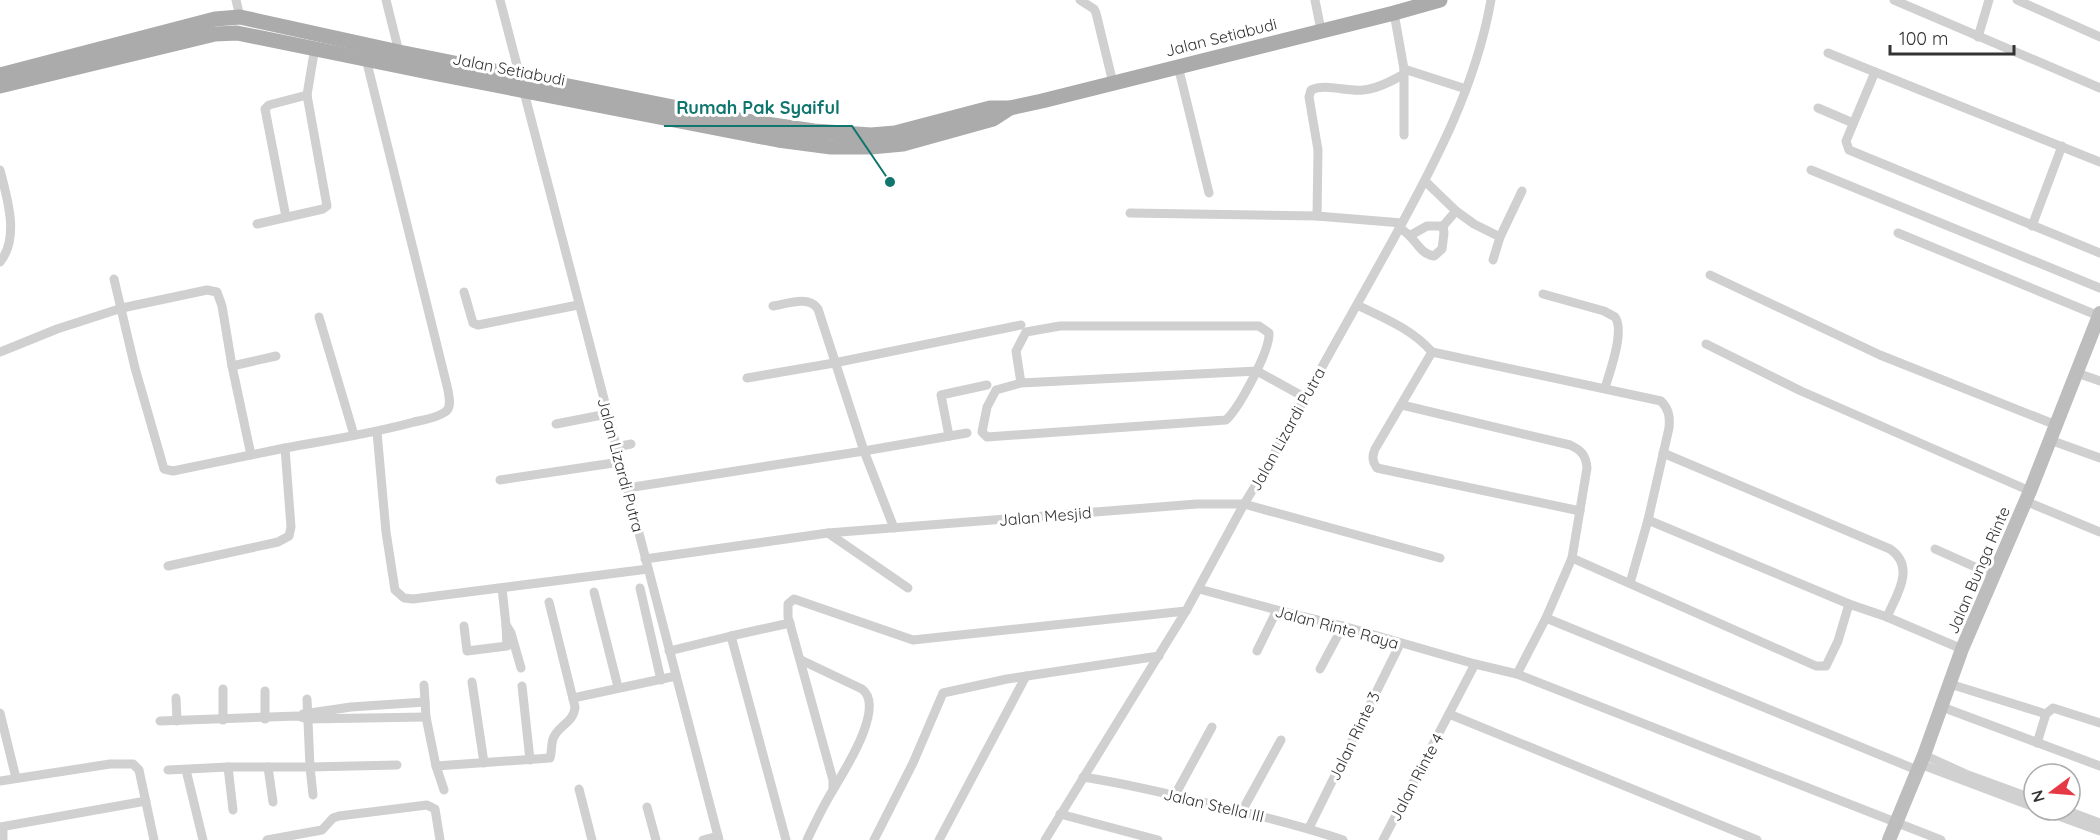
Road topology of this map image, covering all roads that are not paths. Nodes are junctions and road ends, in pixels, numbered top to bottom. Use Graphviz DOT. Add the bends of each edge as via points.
graph roads {
  1 [pos="236,0"];
  2 [pos="386,0"];
  3 [pos="500,0"];
  4 [pos="1080,0"];
  5 [pos="1315,0"];
  6 [pos="1440,0"];
  7 [pos="1491,0"];
  8 [pos="1894,0"];
  9 [pos="1989,0"];
  10 [pos="2017,0"];
  11 [pos="1394,13"];
  12 [pos="240,17"];
  13 [pos="1322,30"];
  14 [pos="1978,37"];
  15 [pos="2100,37"];
  16 [pos="315,47"];
  17 [pos="399,52"];
  18 [pos="1828,53"];
  19 [pos="366,59"];
  20 [pos="1178,66"];
  21 [pos="1404,72"];
  22 [pos="1875,72"];
  23 [pos="0,75"];
  24 [pos="521,83"];
  25 [pos="1113,83"];
  26 [pos="0,86"];
  27 [pos="2100,88"];
  28 [pos="1466,89"];
  29 [pos="307,94"];
  30 [pos="1818,108"];
  31 [pos="1853,123"];
  32 [pos="1404,135"];
  33 [pos="2062,146"];
  34 [pos="2100,162"];
  35 [pos="0,170"];
  36 [pos="1811,170"];
  37 [pos="1425,181"];
  38 [pos="1522,191"];
  39 [pos="1209,193"];
  40 [pos="1456,211"];
  41 [pos="1130,213"];
  42 [pos="1317,216"];
  43 [pos="286,217"];
  44 [pos="257,224"];
  45 [pos="1401,226"];
  46 [pos="1443,226"];
  47 [pos="2032,226"];
  48 [pos="1898,233"];
  49 [pos="1411,235"];
  50 [pos="1500,237"];
  51 [pos="2100,253"];
  52 [pos="1493,260"];
  53 [pos="0,262"];
  54 [pos="1710,275"];
  55 [pos="114,279"];
  56 [pos="2100,288"];
  57 [pos="464,292"];
  58 [pos="1543,294"];
  59 [pos="579,305"];
  60 [pos="1357,305"];
  61 [pos="772,306"];
  62 [pos="122,308"];
  63 [pos="2099,315"];
  64 [pos="319,317"];
  65 [pos="1021,325"];
  66 [pos="1706,344"];
  67 [pos="0,352"];
  68 [pos="1432,352"];
  69 [pos="276,356"];
  70 [pos="834,363"];
  71 [pos="232,366"];
  72 [pos="1257,371"];
  73 [pos="2076,373"];
  74 [pos="747,378"];
  75 [pos="2100,381"];
  76 [pos="1021,384"];
  77 [pos="987,385"];
  78 [pos="1605,388"];
  79 [pos="1304,397"];
  80 [pos="1402,405"];
  81 [pos="607,414"];
  82 [pos="556,424"];
  83 [pos="2056,425"];
  84 [pos="377,432"];
  85 [pos="967,433"];
  86 [pos="354,435"];
  87 [pos="949,436"];
  88 [pos="2050,440"];
  89 [pos="631,444"];
  90 [pos="616,447"];
  91 [pos="285,448"];
  92 [pos="864,451"];
  93 [pos="1663,453"];
  94 [pos="251,454"];
  95 [pos="2100,458"];
  96 [pos="620,462"];
  97 [pos="500,480"];
  98 [pos="627,488"];
  99 [pos="2027,496"];
  100 [pos="1244,504"];
  101 [pos="1580,511"];
  102 [pos="1648,520"];
  103 [pos="894,528"];
  104 [pos="2100,532"];
  105 [pos="828,533"];
  106 [pos="1935,549"];
  107 [pos="1440,558"];
  108 [pos="1572,558"];
  109 [pos="646,564"];
  110 [pos="168,566"];
  111 [pos="1993,574"];
  112 [pos="1630,583"];
  113 [pos="502,588"];
  114 [pos="640,588"];
  115 [pos="908,588"];
  116 [pos="1199,589"];
  117 [pos="594,592"];
  118 [pos="549,602"];
  119 [pos="1849,604"];
  120 [pos="1277,610"];
  121 [pos="1186,611"];
  122 [pos="1887,617"];
  123 [pos="1546,618"];
  124 [pos="790,623"];
  125 [pos="506,625"];
  126 [pos="464,626"];
  127 [pos="1343,626"];
  128 [pos="731,636"];
  129 [pos="1400,644"];
  130 [pos="1962,649"];
  131 [pos="669,651"];
  132 [pos="1257,651"];
  133 [pos="1159,656"];
  134 [pos="801,660"];
  135 [pos="1475,664"];
  136 [pos="521,668"];
  137 [pos="1320,669"];
  138 [pos="1516,674"];
  139 [pos="676,676"];
  140 [pos="1026,676"];
  141 [pos="661,680"];
  142 [pos="472,682"];
  143 [pos="424,684"];
  144 [pos="1950,684"];
  145 [pos="522,686"];
  146 [pos="618,687"];
  147 [pos="223,689"];
  148 [pos="265,691"];
  149 [pos="176,698"];
  150 [pos="573,698"];
  151 [pos="307,699"];
  152 [pos="425,702"];
  153 [pos="1942,707"];
  154 [pos="0,713"];
  155 [pos="1449,714"];
  156 [pos="2046,714"];
  157 [pos="304,716"];
  158 [pos="426,717"];
  159 [pos="265,719"];
  160 [pos="223,720"];
  161 [pos="160,721"];
  162 [pos="177,721"];
  163 [pos="2100,723"];
  164 [pos="1212,728"];
  165 [pos="1281,740"];
  166 [pos="2037,743"];
  167 [pos="530,760"];
  168 [pos="484,763"];
  169 [pos="1920,763"];
  170 [pos="397,765"];
  171 [pos="436,766"];
  172 [pos="2100,766"];
  173 [pos="228,767"];
  174 [pos="268,768"];
  175 [pos="310,768"];
  176 [pos="168,770"];
  177 [pos="186,770"];
  178 [pos="1083,777"];
  179 [pos="16,778"];
  180 [pos="0,781"];
  181 [pos="579,789"];
  182 [pos="833,789"];
  183 [pos="444,790"];
  184 [pos="313,795"];
  185 [pos="1175,795"];
  186 [pos="2022,795"];
  187 [pos="146,801"];
  188 [pos="273,802"];
  189 [pos="2022,802"];
  190 [pos="647,807"];
  191 [pos="233,810"];
  192 [pos="1242,811"];
  193 [pos="1060,814"];
  194 [pos="2082,816"];
  195 [pos="2079,822"];
  196 [pos="1895,823"];
  197 [pos="2100,823"];
  198 [pos="2,827"];
  199 [pos="1309,828"];
  200 [pos="2100,831"];
  201 [pos="718,838"];
  202 [pos="3,840"];
  203 [pos="154,840"];
  204 [pos="203,840"];
  205 [pos="267,840"];
  206 [pos="440,840"];
  207 [pos="592,840"];
  208 [pos="656,840"];
  209 [pos="703,840"];
  210 [pos="786,840"];
  211 [pos="807,840"];
  212 [pos="874,840"];
  213 [pos="939,840"];
  214 [pos="1045,840"];
  215 [pos="1158,840"];
  216 [pos="1343,840"];
  217 [pos="1383,840"];
  218 [pos="1757,840"];
  219 [pos="1889,840"];
  220 [pos="1941,840"];
  1 -- 12 [label="street"];
  2 -- 17 [label="street"];
  3 -- 24 [label="street, Jalan Lizardi Putra"];
  4 -- 25 [label="street" via="1096,13"];
  5 -- 13 [label="street"];
  6 -- 11 [label="main road, Jalan Setiabudi"];
  7 -- 28 [label="street, Jalan Lizardi Putra"];
  8 -- 14 [label="street"];
  9 -- 14 [label="street"];
  10 -- 15 [label="street"];
  11 -- 13 [label="main road, Jalan Setiabudi"];
  11 -- 21 [label="street"];
  12 -- 17 [label="main road, Jalan Setiabudi"];
  12 -- 23 [label="main road, Jalan Setiabudi" via="214,19"];
  13 -- 20 [label="main road, Jalan Setiabudi"];
  14 -- 27 [label="street"];
  16 -- 19 [label="main road, Jalan Setiabudi"];
  16 -- 26 [label="main road, Jalan Setiabudi" via="237,33 215,34"];
  16 -- 29 [label="street"];
  17 -- 24 [label="main road, Jalan Setiabudi"];
  18 -- 22 [label="street"];
  19 -- 24 [label="main road, Jalan Setiabudi"];
  19 -- 84 [label="street" via="450,403 445,413"];
  20 -- 25 [label="main road, Jalan Setiabudi"];
  20 -- 39 [label="street"];
  21 -- 28 [label="street"];
  21 -- 32 [label="street"];
  21 -- 42 [label="street" via="1371,89 1311,90 1318,150"];
  22 -- 31 [label="street"];
  22 -- 33 [label="street"];
  24 -- 25 [label="main road, Jalan Setiabudi" via="750,122 871,135 905,132 990,108 1010,108"];
  24 -- 59 [label="street, Jalan Lizardi Putra"];
  28 -- 37 [label="street, Jalan Lizardi Putra"];
  29 -- 43 [label="street" via="266,109"];
  29 -- 43 [label="street" via="327,206"];
  30 -- 31 [label="street"];
  31 -- 47 [label="street" via="1846,144 1852,151"];
  33 -- 34 [label="street"];
  33 -- 47 [label="street"];
  35 -- 53 [label="street" via="10,240"];
  36 -- 56 [label="street"];
  37 -- 40 [label="street"];
  37 -- 45 [label="street, Jalan Lizardi Putra"];
  38 -- 50 [label="street"];
  40 -- 46 [label="street"];
  40 -- 50 [label="street"];
  41 -- 42 [label="street"];
  42 -- 45 [label="street"];
  43 -- 44 [label="street"];
  45 -- 49 [label="street"];
  45 -- 60 [label="street, Jalan Lizardi Putra"];
  46 -- 49 [label="street" via="1427,226"];
  46 -- 49 [label="street" via="1444,241 1437,255 1424,253"];
  47 -- 51 [label="street"];
  48 -- 63 [label="street"];
  50 -- 52 [label="street"];
  54 -- 83 [label="street" via="1880,355"];
  55 -- 62 [label="street"];
  57 -- 59 [label="street" via="473,323 478,325"];
  58 -- 78 [label="street" via="1615,317 1619,326 1617,343"];
  59 -- 81 [label="street, Jalan Lizardi Putra"];
  60 -- 68 [label="street" via="1395,323"];
  60 -- 79 [label="street, Jalan Lizardi Putra"];
  61 -- 70 [label="street" via="806,301 815,304"];
  62 -- 67 [label="street"];
  62 -- 71 [label="street" via="207,290 217,292"];
  62 -- 94 [label="street" via="165,469 173,471"];
  63 -- 73 [label="street, Jalan Bunga Rinte"];
  64 -- 86 [label="street"];
  65 -- 70 [label="street"];
  66 -- 99 [label="street"];
  68 -- 78 [label="street"];
  68 -- 80 [label="street"];
  69 -- 71 [label="street"];
  70 -- 74 [label="street"];
  70 -- 92 [label="street"];
  71 -- 94 [label="street"];
  72 -- 76 [label="street"];
  72 -- 76 [label="street" via="1269,339 1259,326 1060,326 1026,332 1016,351"];
  72 -- 76 [label="street" via="1226,420 984,436 984,417 996,390"];
  72 -- 79 [label="street"];
  73 -- 75 [label="street"];
  73 -- 83 [label="street, Jalan Bunga Rinte"];
  77 -- 87 [label="street" via="941,395"];
  78 -- 93 [label="street" via="1661,401 1666,406 1670,418"];
  79 -- 100 [label="street, Jalan Lizardi Putra"];
  80 -- 101 [label="street" via="1577,448 1586,459 1587,468"];
  80 -- 101 [label="street" via="1372,455 1377,468"];
  81 -- 82 [label="street"];
  81 -- 90 [label="street, Jalan Lizardi Putra"];
  83 -- 88 [label="street, Jalan Bunga Rinte"];
  84 -- 86 [label="street"];
  84 -- 113 [label="street, Jalan Mesjid" via="386,532 398,595 413,599"];
  85 -- 87 [label="street"];
  86 -- 91 [label="street"];
  87 -- 92 [label="street"];
  88 -- 95 [label="street"];
  88 -- 99 [label="street, Jalan Bunga Rinte"];
  89 -- 90 [label="street"];
  90 -- 96 [label="street, Jalan Lizardi Putra"];
  91 -- 94 [label="street"];
  91 -- 110 [label="street" via="289,536"];
  92 -- 98 [label="street"];
  92 -- 103 [label="street"];
  93 -- 102 [label="street"];
  93 -- 122 [label="street" via="1898,554 1904,567 1903,577"];
  96 -- 97 [label="street"];
  96 -- 98 [label="street, Jalan Lizardi Putra"];
  98 -- 109 [label="street, Jalan Lizardi Putra"];
  99 -- 104 [label="street"];
  99 -- 111 [label="street, Jalan Bunga Rinte"];
  100 -- 103 [label="street, Jalan Mesjid" via="1197,504"];
  100 -- 107 [label="street, Jalan Mesjid"];
  100 -- 116 [label="street, Jalan Lizardi Putra"];
  101 -- 108 [label="street"];
  102 -- 112 [label="street"];
  102 -- 119 [label="street"];
  103 -- 105 [label="street, Jalan Mesjid"];
  105 -- 109 [label="street, Jalan Mesjid"];
  105 -- 115 [label="street"];
  106 -- 111 [label="street"];
  108 -- 112 [label="street"];
  108 -- 123 [label="street"];
  109 -- 113 [label="street, Jalan Mesjid"];
  109 -- 131 [label="street, Jalan Lizardi Putra"];
  111 -- 130 [label="street, Jalan Bunga Rinte"];
  112 -- 119 [label="street" via="1822,667 1834,651"];
  113 -- 125 [label="street"];
  114 -- 141 [label="street"];
  116 -- 120 [label="street, Jalan Rinte Raya"];
  116 -- 121 [label="street, Jalan Lizardi Putra"];
  117 -- 146 [label="street"];
  118 -- 150 [label="street"];
  119 -- 122 [label="street"];
  120 -- 127 [label="street, Jalan Rinte Raya"];
  120 -- 132 [label="street"];
  121 -- 124 [label="street" via="913,640 798,598 788,604"];
  121 -- 133 [label="street, Jalan Lizardi Putra"];
  122 -- 130 [label="street"];
  123 -- 138 [label="street"];
  123 -- 169 [label="street"];
  124 -- 128 [label="street"];
  124 -- 134 [label="street"];
  125 -- 126 [label="street" via="507,646 467,651"];
  125 -- 136 [label="street"];
  127 -- 129 [label="street, Jalan Rinte Raya"];
  127 -- 137 [label="street"];
  128 -- 131 [label="street"];
  128 -- 210 [label="street"];
  129 -- 135 [label="street, Jalan Rinte Raya"];
  129 -- 199 [label="street, Jalan Rinte 3"];
  130 -- 144 [label="street, Jalan Bunga Rinte"];
  131 -- 139 [label="street, Jalan Lizardi Putra"];
  133 -- 140 [label="street"];
  133 -- 178 [label="street, Jalan Lizardi Putra"];
  134 -- 182 [label="street"];
  134 -- 182 [label="street" via="862,688 869,696 867,724"];
  135 -- 138 [label="street, Jalan Rinte Raya"];
  135 -- 155 [label="street, Jalan Rinte 4"];
  138 -- 196 [label="street, Jalan Rinte Raya"];
  139 -- 141 [label="street"];
  139 -- 201 [label="street, Jalan Lizardi Putra"];
  140 -- 212 [label="street" via="944,693"];
  140 -- 213 [label="street"];
  141 -- 146 [label="street"];
  142 -- 168 [label="street"];
  143 -- 152 [label="street"];
  144 -- 153 [label="street, Jalan Bunga Rinte"];
  144 -- 156 [label="street"];
  145 -- 167 [label="street"];
  146 -- 150 [label="street"];
  147 -- 160 [label="street"];
  148 -- 159 [label="street"];
  149 -- 162 [label="street"];
  150 -- 167 [label="street" via="574,714 553,738 551,756"];
  151 -- 157 [label="street"];
  152 -- 157 [label="street"];
  152 -- 158 [label="street"];
  153 -- 166 [label="street"];
  153 -- 169 [label="street, Jalan Bunga Rinte"];
  154 -- 179 [label="street"];
  155 -- 217 [label="street, Jalan Rinte 4"];
  155 -- 218 [label="street"];
  156 -- 163 [label="street" via="2053,708"];
  156 -- 166 [label="street"];
  157 -- 158 [label="street"];
  157 -- 159 [label="street"];
  157 -- 175 [label="street"];
  158 -- 171 [label="street"];
  159 -- 160 [label="street"];
  160 -- 162 [label="street"];
  161 -- 162 [label="street"];
  164 -- 185 [label="street"];
  165 -- 192 [label="street"];
  166 -- 172 [label="street"];
  167 -- 168 [label="street"];
  168 -- 171 [label="street"];
  169 -- 186 [label="street"];
  169 -- 189 [label="street"];
  169 -- 196 [label="street, Jalan Bunga Rinte"];
  170 -- 175 [label="street"];
  171 -- 183 [label="street"];
  173 -- 174 [label="street"];
  173 -- 177 [label="street"];
  173 -- 191 [label="street"];
  174 -- 175 [label="street"];
  174 -- 188 [label="street"];
  175 -- 184 [label="street"];
  176 -- 177 [label="street"];
  177 -- 204 [label="street"];
  178 -- 185 [label="street, Jalan Stella III"];
  178 -- 193 [label="street, Jalan Lizardi Putra"];
  179 -- 180 [label="street"];
  179 -- 187 [label="street" via="133,764 139,770"];
  181 -- 207 [label="street"];
  182 -- 211 [label="street"];
  185 -- 192 [label="street, Jalan Stella III"];
  187 -- 198 [label="street"];
  187 -- 203 [label="street"];
  190 -- 208 [label="street"];
  192 -- 199 [label="street, Jalan Stella III"];
  193 -- 214 [label="street, Jalan Lizardi Putra"];
  193 -- 215 [label="street"];
  194 -- 197 [label="street"];
  195 -- 200 [label="street"];
  196 -- 219 [label="street, Jalan Bunga Rinte"];
  196 -- 220 [label="street, Jalan Rinte Raya"];
  198 -- 202 [label="street"];
  199 -- 216 [label="street, Jalan Stella III"];
  201 -- 209 [label="street"];
  205 -- 206 [label="street" via="322,830 339,816 427,805 435,809"];
}
